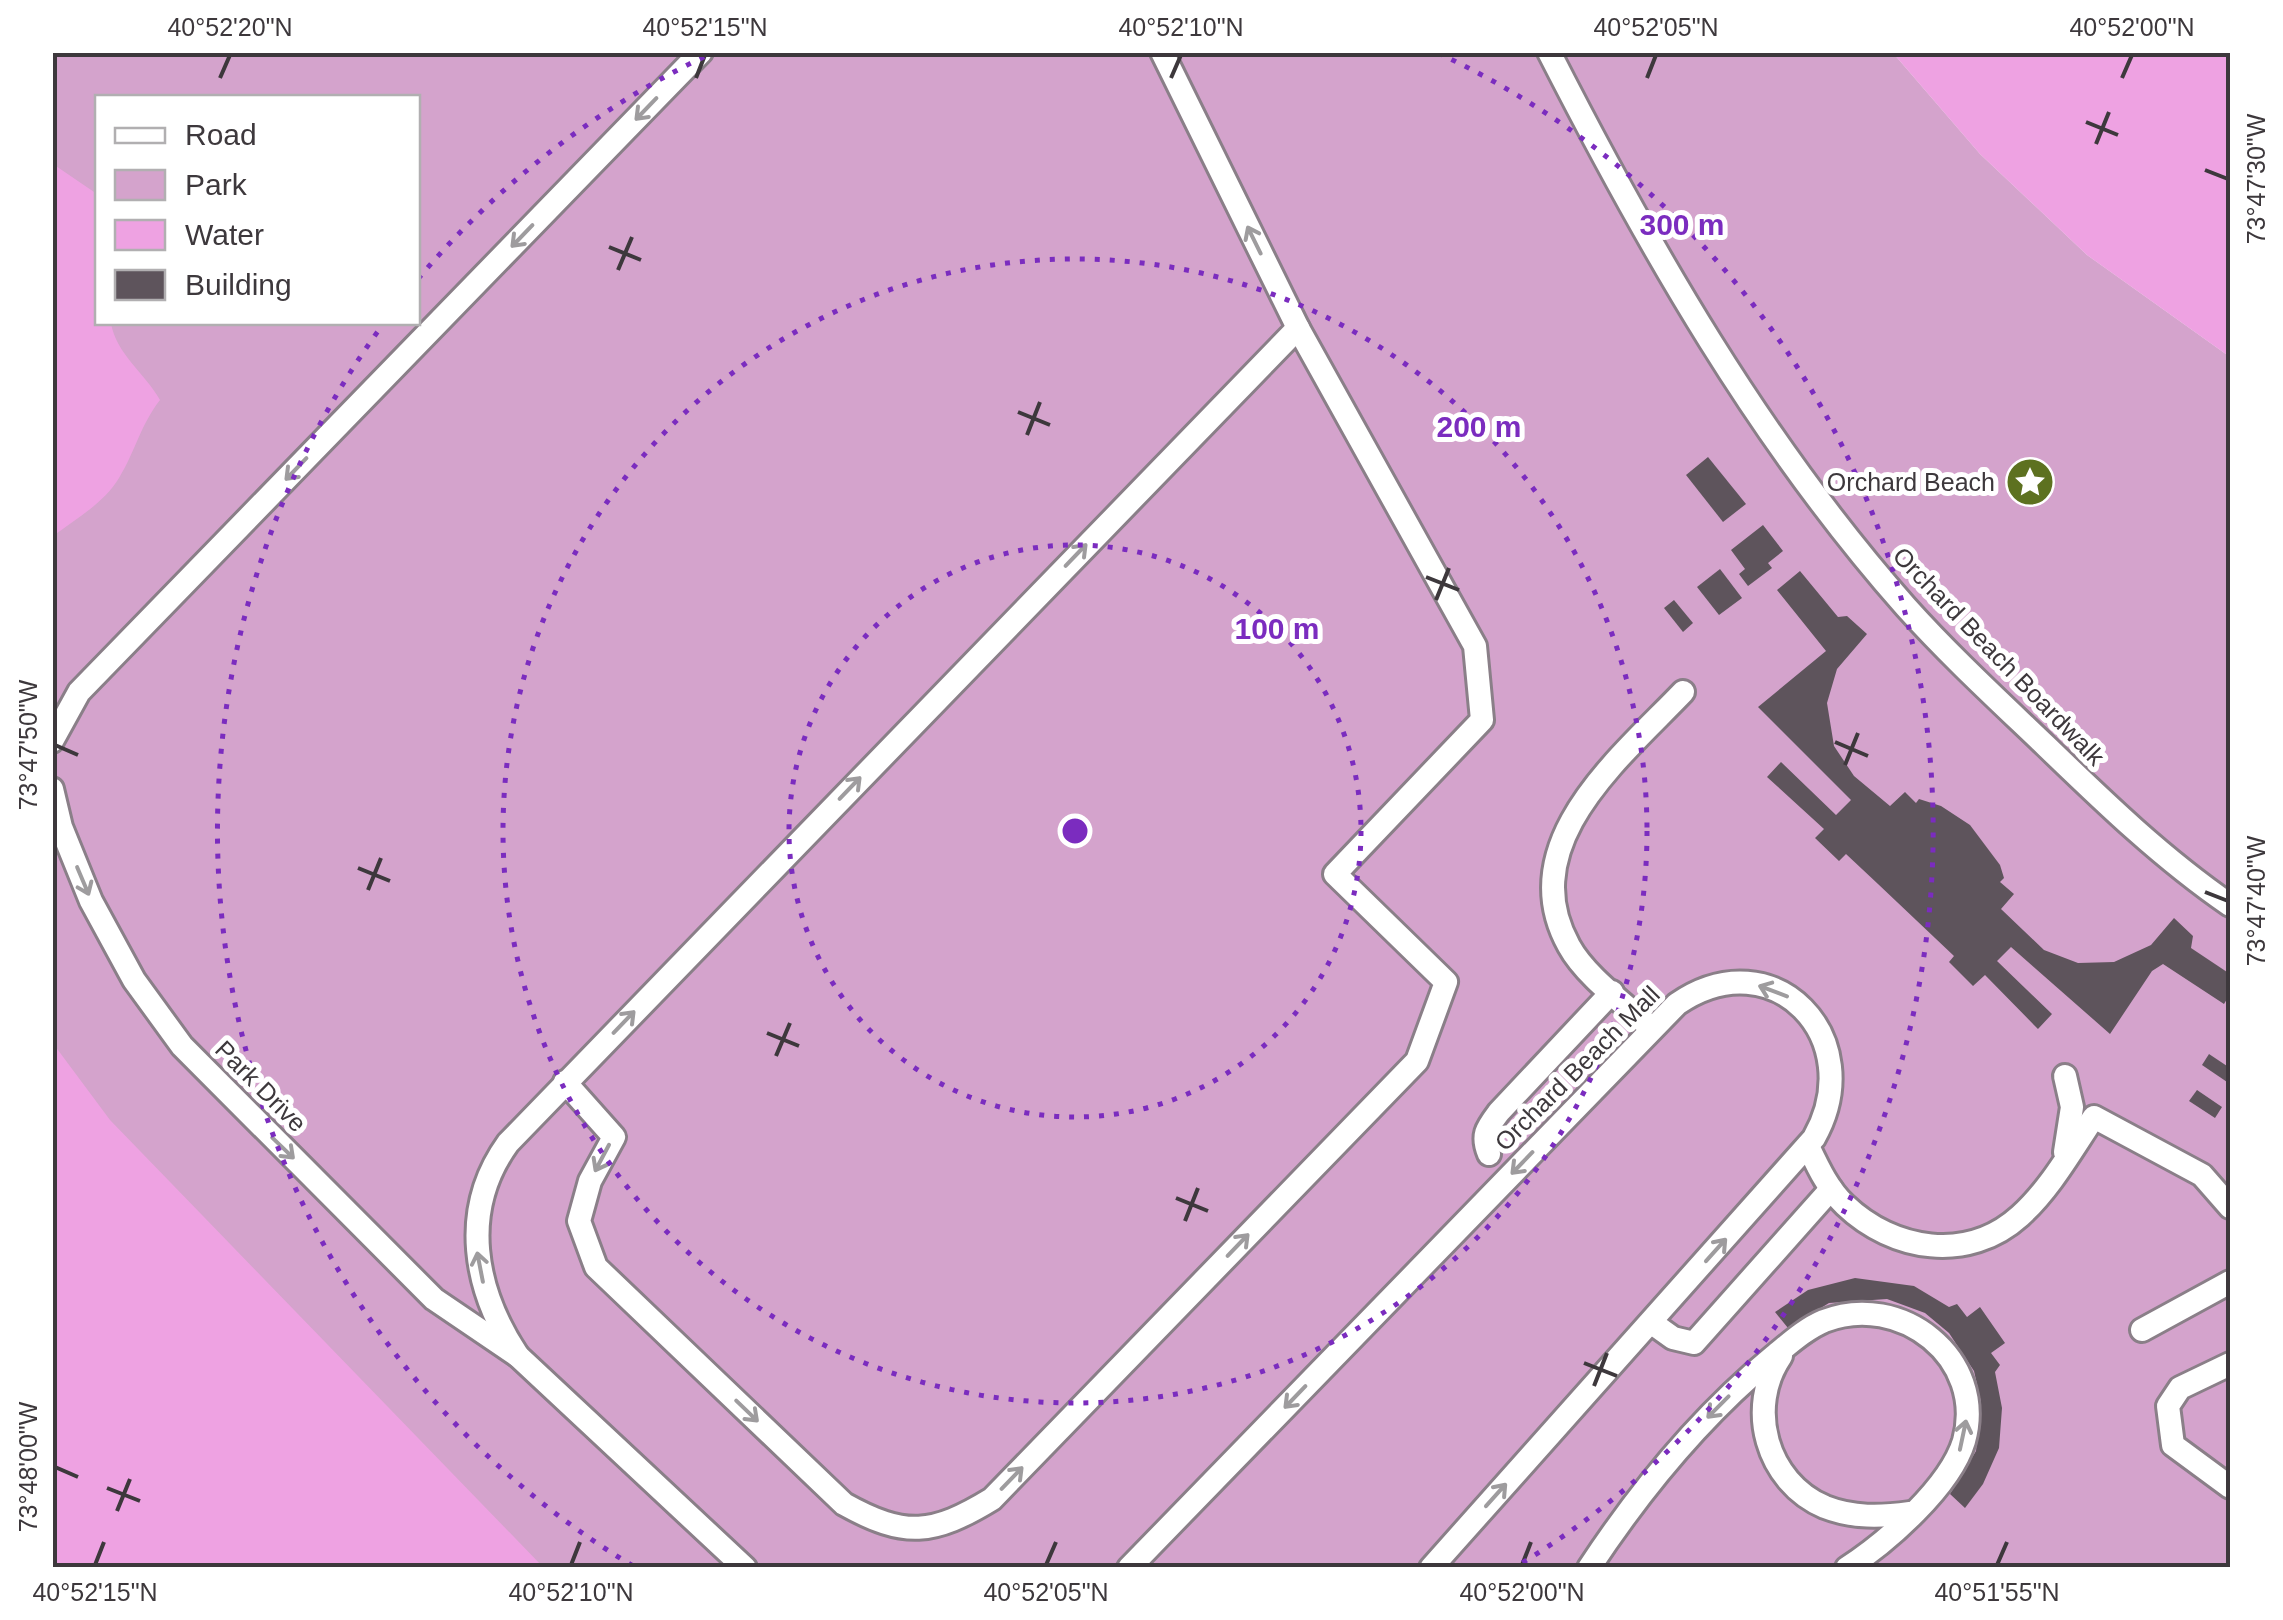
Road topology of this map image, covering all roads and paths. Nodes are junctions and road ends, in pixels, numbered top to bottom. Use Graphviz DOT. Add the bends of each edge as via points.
graph roads {
  1 [pos="701,52"];
  2 [pos="1162,52"];
  3 [pos="1549,52"];
  4 [pos="1298,328"];
  5 [pos="1684,692"];
  6 [pos="52,741"];
  7 [pos="52,789"];
  8 [pos="2230,905"];
  9 [pos="1612,992"];
  10 [pos="1651,1028"];
  11 [pos="2065,1076"];
  12 [pos="565,1082"];
  13 [pos="1808,1146"];
  14 [pos="1489,1154"];
  15 [pos="2062,1165"];
  16 [pos="1831,1188"];
  17 [pos="2230,1207"];
  18 [pos="2230,1282"];
  19 [pos="1652,1323"];
  20 [pos="2142,1330"];
  21 [pos="1791,1342"];
  22 [pos="518,1356"];
  23 [pos="2230,1364"];
  24 [pos="2230,1488"];
  25 [pos="1910,1513"];
  26 [pos="745,1568"];
  27 [pos="1129,1568"];
  28 [pos="1431,1568"];
  29 [pos="1589,1568"];
  30 [pos="1847,1568"];
  1 -- 6 [label="street, one-way" via="94,677 68,706"];
  4 -- 2 [label="street, one-way"];
  3 -- 8 [label="street, Orchard Beach Boardwalk" via="1689,306 1827,510 1907,608 2042,742 2132,828"];
  12 -- 4 [label="street, Park Drive, one-way"];
  12 -- 4 [label="street, one-way" via="614,1137 578,1221 596,1267 844,1504 878,1523 917,1530 952,1524 992,1499 1417,1061 1446,982 1335,874 1482,720 1475,646"];
  5 -- 9 [label="street" via="1575,814 1553,872 1556,912 1569,948"];
  7 -- 22 [label="street, Park Drive, one-way" via="92,902 134,980 174,1035 434,1299"];
  9 -- 10 [label="street"];
  9 -- 14 [label="street" via="1485,1130"];
  13 -- 10 [label="street, Orchard Beach Mall, one-way" via="1829,1104 1833,1076 1823,1037 1801,1005 1769,987 1730,983 1691,994"];
  10 -- 27 [label="street, Orchard Beach Mall, one-way"];
  11 -- 15 [label="street" via="2072,1118"];
  22 -- 12 [label="street, Park Drive, one-way" via="492,1310 476,1242 481,1202 508,1143"];
  13 -- 16 [label="street"];
  19 -- 13 [label="street, Orchard Beach Mall, one-way"];
  15 -- 16 [label="street" via="2018,1218 1973,1244 1948,1248 1897,1238 1870,1224"];
  15 -- 17 [label="street" via="2094,1117 2202,1175"];
  16 -- 19 [label="street" via="1694,1343"];
  18 -- 20 [label="street"];
  28 -- 19 [label="street, Orchard Beach Mall, one-way"];
  21 -- 25 [label="street" via="1770,1375 1762,1406 1766,1435 1788,1479 1814,1502 1842,1512"];
  25 -- 21 [label="street, one-way" via="1950,1471 1964,1439 1965,1390 1950,1358 1914,1325 1871,1314 1820,1323"];
  21 -- 29 [label="street, one-way" via="1682,1444"];
  22 -- 26 [label="street, Park Drive"];
  23 -- 24 [label="street" via="2180,1388 2168,1406 2173,1445"];
  25 -- 30 [label="street"];
}
